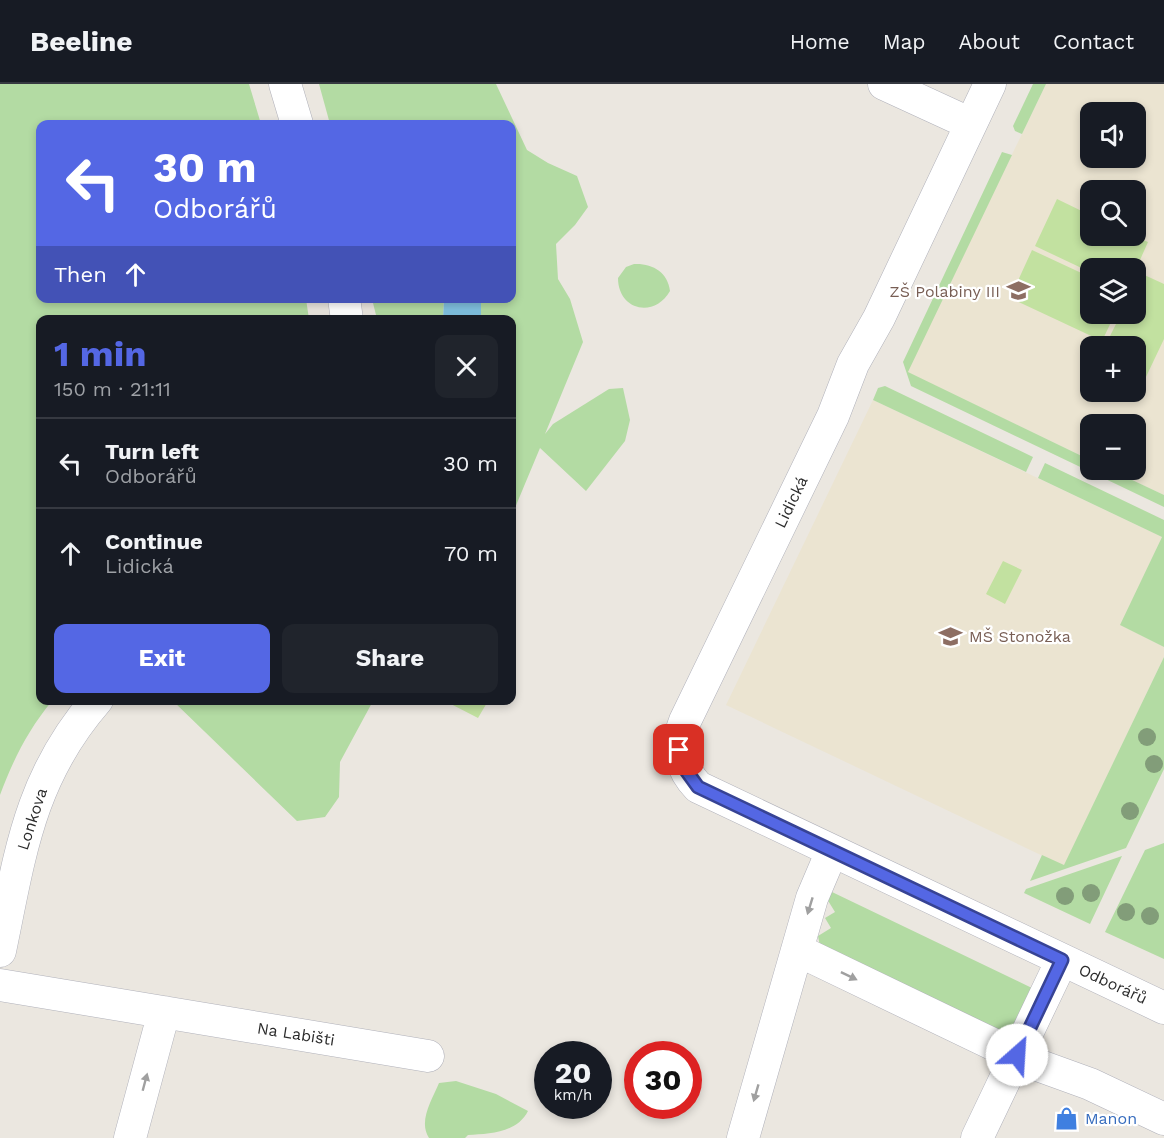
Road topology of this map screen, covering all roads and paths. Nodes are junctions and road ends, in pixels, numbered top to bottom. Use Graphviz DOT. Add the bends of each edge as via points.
graph roads {
  1 [pos="285,84"];
  2 [pos="884,84"];
  3 [pos="990,84"];
  4 [pos="296,120"];
  5 [pos="971,124"];
  6 [pos="93,705"];
  7 [pos="832,851"];
  8 [pos="796,950"];
  9 [pos="0,951"];
  10 [pos="1062,960"];
  11 [pos="0,985"];
  12 [pos="1164,1008"];
  13 [pos="164,1012"];
  14 [pos="1017,1055"];
  15 [pos="428,1056"];
  16 [pos="1164,1119"];
  17 [pos="130,1138"];
  18 [pos="743,1138"];
  19 [pos="977,1138"];
  1 -- 4 [label="street"];
  2 -- 5 [label="street"];
  3 -- 5 [label="street, Lidická"];
  5 -- 7 [label="street, Lidická" via="879,318 853,364 833,416 681,731 680,758 698,787"];
  6 -- 9 [label="street, Lonkova" via="65,742 33,806"];
  7 -- 8 [label="street, one-way"];
  7 -- 10 [label="street, Odborářů"];
  8 -- 14 [label="street, one-way"];
  8 -- 18 [label="street, one-way"];
  10 -- 12 [label="street, Odborářů"];
  10 -- 14 [label="street, Odborářů"];
  11 -- 13 [label="street, Na Labišti"];
  13 -- 15 [label="street, Na Labišti"];
  17 -- 13 [label="street, one-way"];
  14 -- 16 [label="street"];
  14 -- 19 [label="street, Odborářů"];
}
